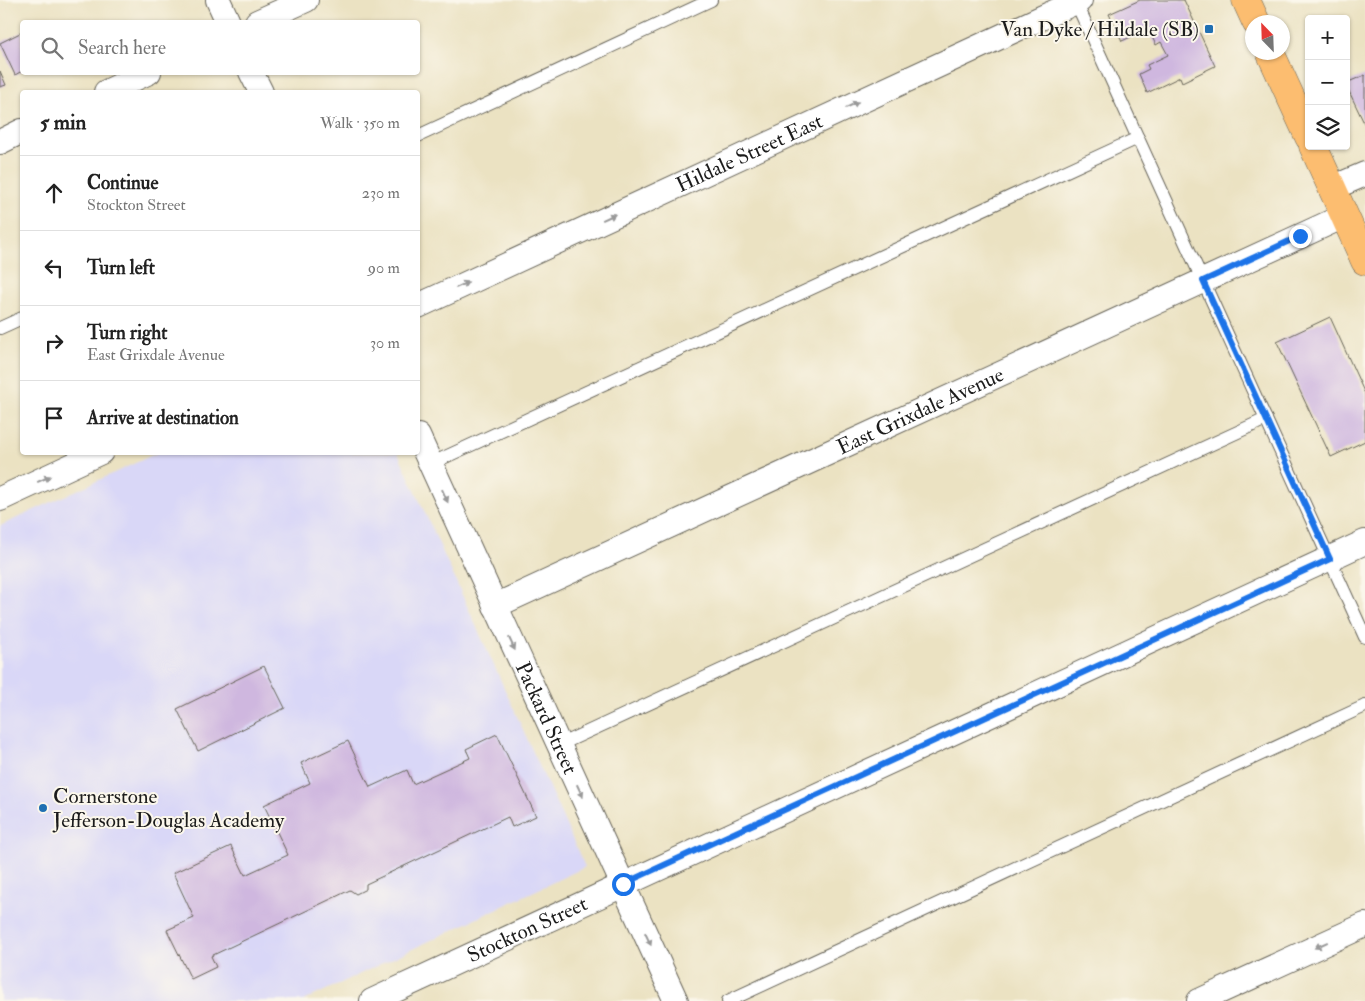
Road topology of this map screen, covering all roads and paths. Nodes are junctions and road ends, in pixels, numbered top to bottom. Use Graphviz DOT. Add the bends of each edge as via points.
graph roads {
  1 [pos="218,0"];
  2 [pos="306,0"];
  3 [pos="711,0"];
  4 [pos="1246,0"];
  5 [pos="1077,1"];
  6 [pos="1253,15"];
  7 [pos="227,20"];
  8 [pos="261,20"];
  9 [pos="1274,60"];
  10 [pos="143,75"];
  11 [pos="252,75"];
  12 [pos="110,90"];
  13 [pos="259,90"];
  14 [pos="1305,128"];
  15 [pos="20,132"];
  16 [pos="420,135"];
  17 [pos="1138,138"];
  18 [pos="0,142"];
  19 [pos="1315,150"];
  20 [pos="1365,174"];
  21 [pos="1332,188"];
  22 [pos="1344,216"];
  23 [pos="1365,261"];
  24 [pos="1203,281"];
  25 [pos="420,305"];
  26 [pos="20,319"];
  27 [pos="0,328"];
  28 [pos="1266,419"];
  29 [pos="420,441"];
  30 [pos="95,455"];
  31 [pos="430,464"];
  32 [pos="0,499"];
  33 [pos="1365,542"];
  34 [pos="1330,559"];
  35 [pos="495,606"];
  36 [pos="1365,637"];
  37 [pos="1365,706"];
  38 [pos="559,745"];
  39 [pos="623,884"];
  40 [pos="1365,925"];
  41 [pos="372,1001"];
  42 [pos="676,1001"];
  43 [pos="728,1001"];
  44 [pos="1199,1001"];
  1 -- 7 [label="street"];
  2 -- 8 [label="street"];
  3 -- 16 [label="lane"];
  4 -- 6 [label="main road"];
  5 -- 17 [label="lane"];
  25 -- 5 [label="street, Hildale Street East, one-way"];
  9 -- 14 [label="main road"];
  10 -- 12 [label="street"];
  11 -- 13 [label="street"];
  15 -- 18 [label="street"];
  17 -- 24 [label="lane"];
  17 -- 31 [label="lane"];
  19 -- 21 [label="main road"];
  20 -- 21 [label="street"];
  21 -- 22 [label="main road"];
  22 -- 23 [label="main road"];
  22 -- 24 [label="street, East Grixdale Avenue"];
  24 -- 28 [label="lane"];
  24 -- 35 [label="street, East Grixdale Avenue"];
  26 -- 27 [label="lane"];
  28 -- 34 [label="lane"];
  28 -- 38 [label="lane"];
  29 -- 31 [label="street, Packard Street"];
  32 -- 30 [label="street, one-way"];
  31 -- 35 [label="street, Packard Street, one-way"];
  33 -- 34 [label="street, Stockton Street"];
  34 -- 36 [label="lane"];
  34 -- 39 [label="street, Stockton Street"];
  35 -- 38 [label="street, Packard Street, one-way"];
  37 -- 43 [label="lane"];
  38 -- 39 [label="street, Packard Street, one-way"];
  39 -- 41 [label="street, Stockton Street"];
  39 -- 42 [label="street, Packard Street, one-way"];
  40 -- 44 [label="street, one-way"];
}
